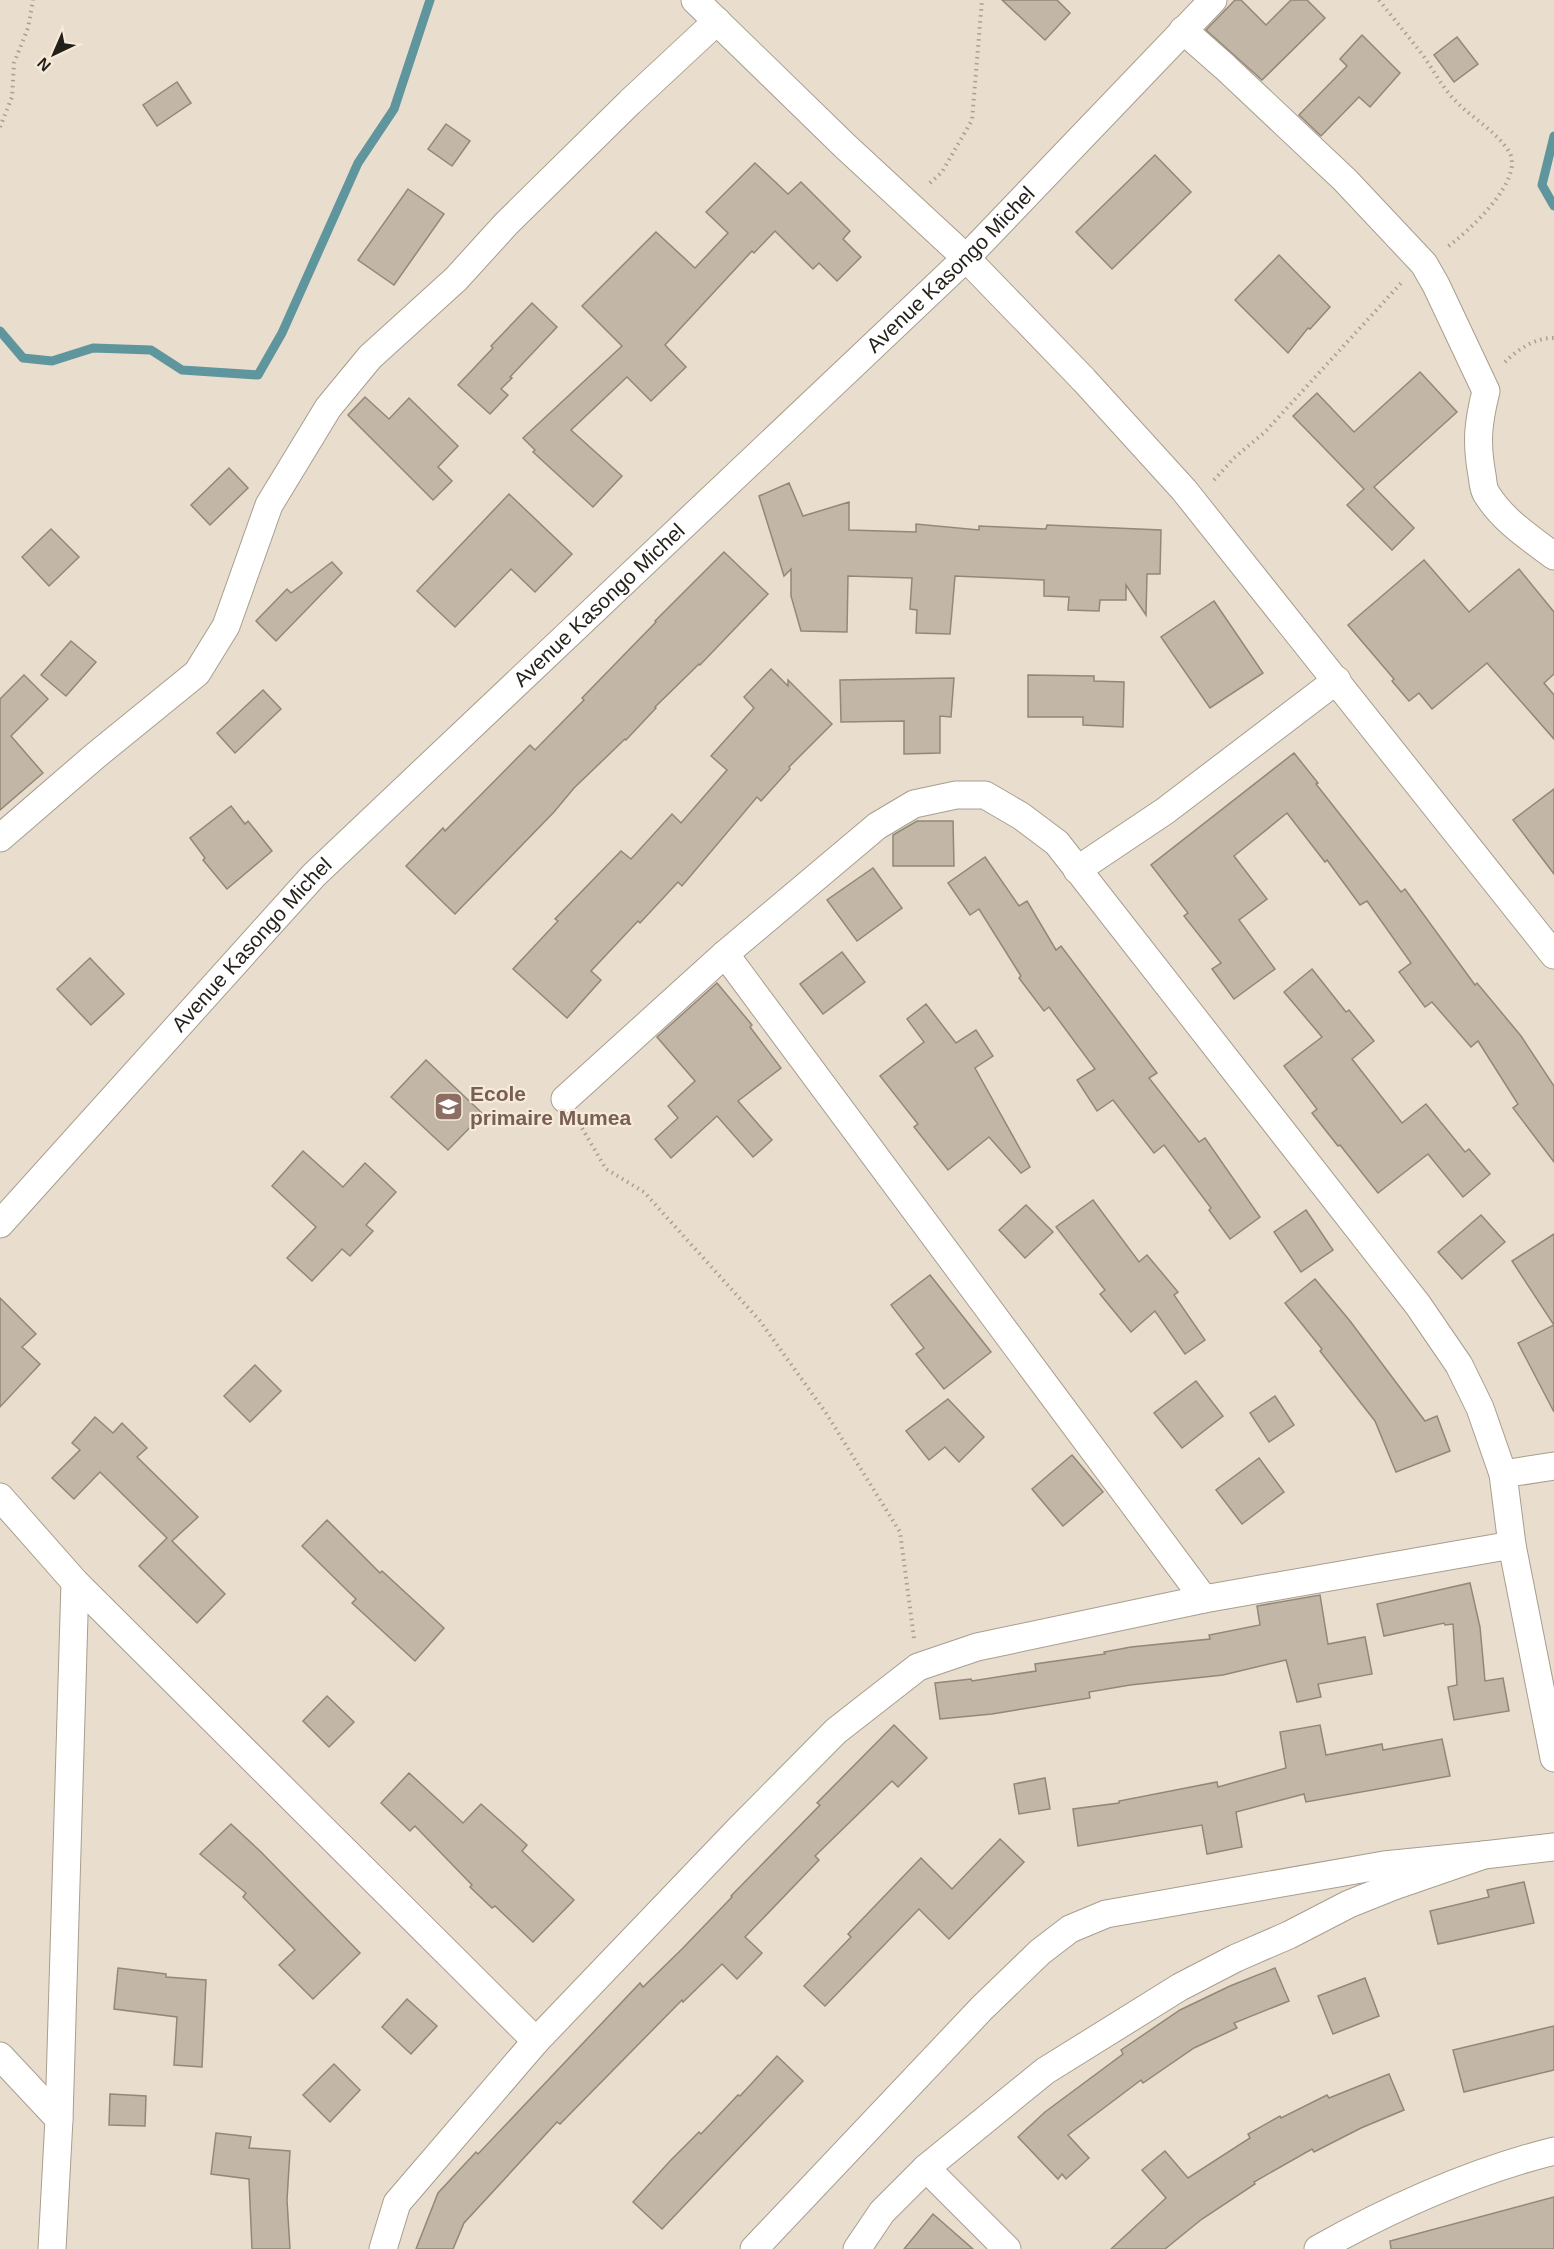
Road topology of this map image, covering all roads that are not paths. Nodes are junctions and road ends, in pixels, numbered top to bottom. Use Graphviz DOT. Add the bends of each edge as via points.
graph roads {
  1 [pos="695,0"];
  2 [pos="1213,0"];
  3 [pos="717,21"];
  4 [pos="1183,30"];
  5 [pos="966,258"];
  6 [pos="1554,556"];
  7 [pos="1337,680"];
  8 [pos="0,838"];
  9 [pos="1077,870"];
  10 [pos="725,954"];
  11 [pos="1554,955"];
  12 [pos="565,1099"];
  13 [pos="0,1224"];
  14 [pos="1554,1466"];
  15 [pos="1503,1474"];
  16 [pos="0,1497"];
  17 [pos="1512,1545"];
  18 [pos="75,1582"];
  19 [pos="1204,1599"];
  20 [pos="1554,1758"];
  21 [pos="1554,1847"];
  22 [pos="1484,1855"];
  23 [pos="536,2041"];
  24 [pos="0,2056"];
  25 [pos="59,2119"];
  26 [pos="1554,2151"];
  27 [pos="926,2168"];
  28 [pos="52,2249"];
  29 [pos="383,2249"];
  30 [pos="754,2249"];
  31 [pos="857,2249"];
  32 [pos="1007,2249"];
  33 [pos="1318,2249"];
  1 -- 3 [label="street"];
  2 -- 4 [label="street, Avenue Kasongo Michel"];
  3 -- 5 [label="street"];
  3 -- 8 [label="street" via="630,102 456,279 370,357 328,408 269,506 226,626 197,673"];
  4 -- 5 [label="street, Avenue Kasongo Michel"];
  4 -- 6 [label="street" via="1345,180 1424,264 1486,392 1478,423 1484,491 1500,512"];
  5 -- 7 [label="street" via="1184,490"];
  5 -- 13 [label="street, Avenue Kasongo Michel" via="314,875"];
  7 -- 9 [label="street" via="1165,811"];
  7 -- 11 [label="street"];
  9 -- 10 [label="street" via="1057,843 985,795 956,795 914,804 877,826"];
  9 -- 15 [label="street" via="1418,1305 1459,1365 1480,1408"];
  10 -- 12 [label="street"];
  10 -- 19 [label="street"];
  14 -- 15 [label="street"];
  15 -- 17 [label="street"];
  16 -- 18 [label="street"];
  17 -- 19 [label="street"];
  17 -- 20 [label="street"];
  18 -- 23 [label="street"];
  18 -- 25 [label="street"];
  19 -- 23 [label="street" via="977,1647 918,1667 836,1731"];
  21 -- 22 [label="street"];
  22 -- 27 [label="street" via="1349,1904 1180,1987 1045,2071"];
  22 -- 30 [label="street" via="1384,1865 1106,1914 1070,1929 982,2008"];
  23 -- 29 [label="street" via="397,2203"];
  24 -- 25 [label="street"];
  25 -- 28 [label="street"];
  26 -- 33 [label="street" via="1442,2188 1374,2218"];
  27 -- 31 [label="street" via="882,2212"];
  27 -- 32 [label="street"];
}
